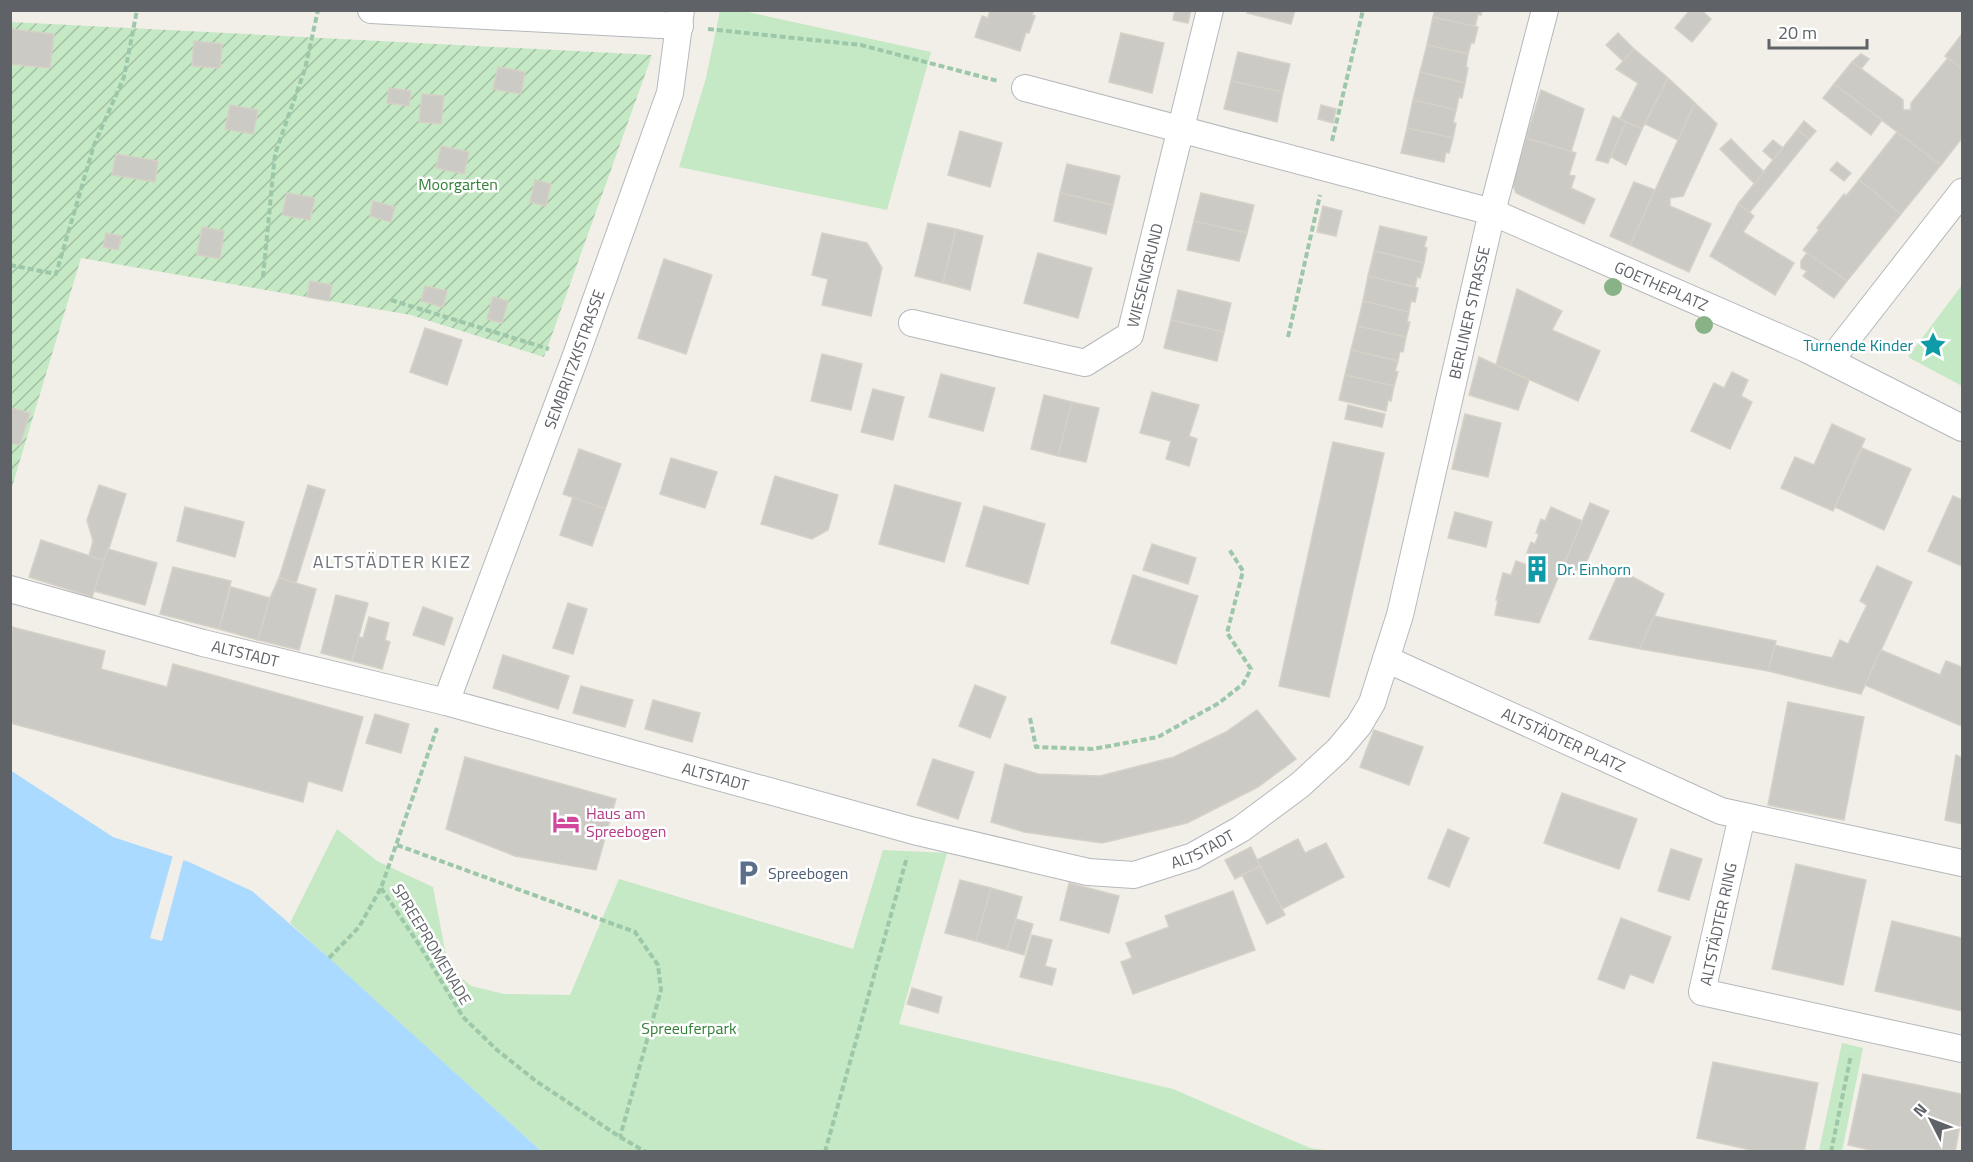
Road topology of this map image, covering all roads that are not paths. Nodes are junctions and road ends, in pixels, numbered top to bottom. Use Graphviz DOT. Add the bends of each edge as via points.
graph roads {
  1 [pos="370,10"];
  2 [pos="1210,10"];
  3 [pos="1545,10"];
  4 [pos="681,18"];
  5 [pos="1025,88"];
  6 [pos="1181,130"];
  7 [pos="1962,192"];
  8 [pos="1492,212"];
  9 [pos="912,323"];
  10 [pos="1830,361"];
  11 [pos="1962,428"];
  12 [pos="10,589"];
  13 [pos="1386,659"];
  14 [pos="446,702"];
  15 [pos="1742,816"];
  16 [pos="1962,863"];
  17 [pos="1962,1049"];
  1 -- 4 [label="street"];
  2 -- 6 [label="street, WIESENGRUND"];
  3 -- 8 [label="street, BERLINER STRASSE"];
  4 -- 14 [label="street, SEMBRITZKISTRASSE" via="670,93"];
  5 -- 6 [label="street"];
  6 -- 8 [label="street"];
  6 -- 9 [label="street, WIESENGRUND" via="1131,335 1086,363"];
  7 -- 10 [label="street"];
  8 -- 10 [label="street, GOETHEPLATZ"];
  8 -- 13 [label="street, BERLINER STRASSE" via="1400,615"];
  10 -- 11 [label="street, GOETHEPLATZ"];
  12 -- 14 [label="street, ALTSTADT" via="203,643"];
  13 -- 14 [label="street, ALTSTADT" via="1372,703 1359,725 1300,785 1241,829 1193,856 1134,875 1088,872 914,831"];
  13 -- 15 [label="street, ALTSTÄDTER PLATZ" via="1721,811"];
  15 -- 16 [label="street"];
  15 -- 17 [label="street, ALTSTÄDTER RING" via="1702,992"];
}
